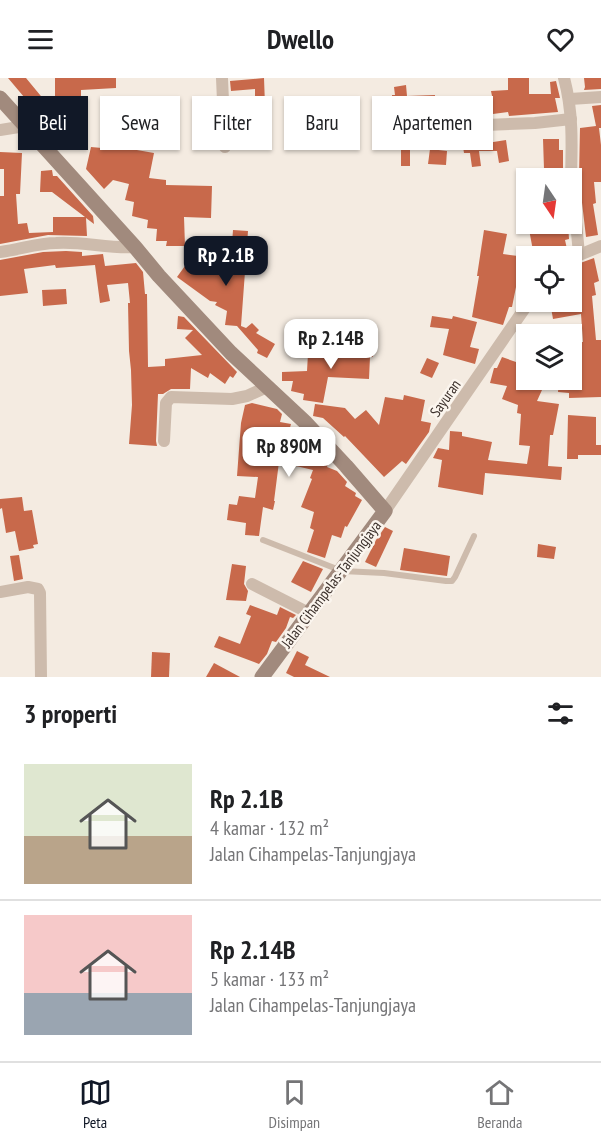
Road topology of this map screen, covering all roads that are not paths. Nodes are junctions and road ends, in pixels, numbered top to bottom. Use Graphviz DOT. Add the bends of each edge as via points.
graph roads {
  1 [pos="222,78"];
  2 [pos="564,78"];
  3 [pos="223,96"];
  4 [pos="601,96"];
  5 [pos="0,98"];
  6 [pos="570,99"];
  7 [pos="18,118"];
  8 [pos="571,119"];
  9 [pos="493,125"];
  10 [pos="18,127"];
  11 [pos="0,130"];
  12 [pos="47,150"];
  13 [pos="571,168"];
  14 [pos="601,246"];
  15 [pos="135,247"];
  16 [pos="0,252"];
  17 [pos="582,253"];
  18 [pos="522,312"];
  19 [pos="267,387"];
  20 [pos="164,441"];
  21 [pos="385,511"];
  22 [pos="474,536"];
  23 [pos="263,540"];
  24 [pos="342,571"];
  25 [pos="252,584"];
  26 [pos="0,592"];
  27 [pos="309,613"];
  28 [pos="41,677"];
  29 [pos="262,677"];
  1 -- 3 [label="street"];
  2 -- 6 [label="street"];
  4 -- 6 [label="street"];
  5 -- 7 [label="main road, Jalan Cihampelas-Tanjungjaya"];
  6 -- 8 [label="street"];
  8 -- 9 [label="street"];
  8 -- 13 [label="street"];
  10 -- 11 [label="street"];
  12 -- 15 [label="main road, Jalan Cihampelas-Tanjungjaya"];
  14 -- 17 [label="street"];
  15 -- 16 [label="street" via="54,243"];
  15 -- 19 [label="main road, Jalan Cihampelas-Tanjungjaya"];
  18 -- 21 [label="street, Sayuran"];
  19 -- 20 [label="street" via="232,399 171,397 166,403"];
  19 -- 21 [label="main road, Jalan Cihampelas-Tanjungjaya" via="306,423"];
  21 -- 24 [label="main road, Jalan Cihampelas-Tanjungjaya"];
  22 -- 24 [label="lane" via="452,580"];
  23 -- 24 [label="lane"];
  24 -- 27 [label="main road, Jalan Cihampelas-Tanjungjaya"];
  25 -- 27 [label="street"];
  26 -- 28 [label="street" via="33,587 40,593"];
  27 -- 29 [label="main road, Jalan Cihampelas-Tanjungjaya"];
}
